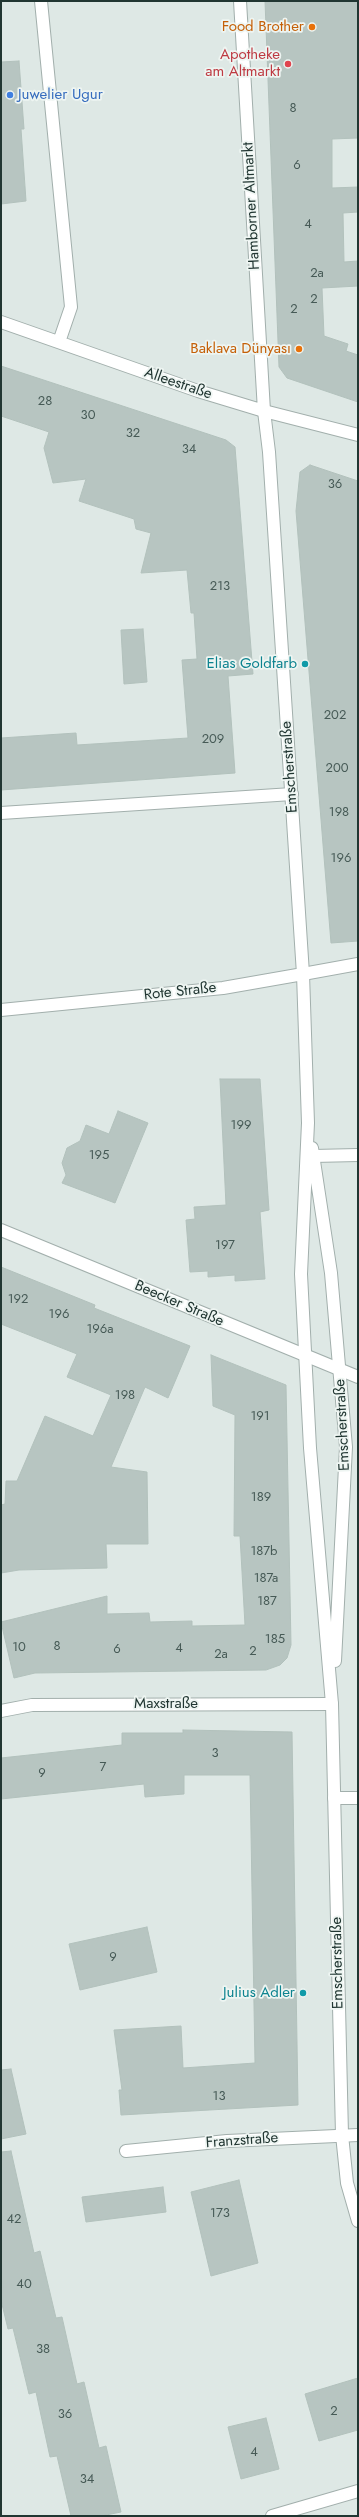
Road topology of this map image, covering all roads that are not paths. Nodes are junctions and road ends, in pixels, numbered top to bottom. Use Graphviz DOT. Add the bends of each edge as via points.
graph roads {
  1 [pos="41,1"];
  2 [pos="240,1"];
  3 [pos="1,322"];
  4 [pos="59,342"];
  5 [pos="264,410"];
  6 [pos="358,435"];
  7 [pos="292,794"];
  8 [pos="1,813"];
  9 [pos="358,964"];
  10 [pos="303,974"];
  11 [pos="1,1010"];
  12 [pos="308,1123"];
  13 [pos="358,1155"];
  14 [pos="313,1156"];
  15 [pos="1,1230"];
  16 [pos="306,1354"];
  17 [pos="340,1369"];
  18 [pos="358,1377"];
  19 [pos="332,1704"];
  20 [pos="1,1711"];
  21 [pos="334,1798"];
  22 [pos="358,1798"];
  23 [pos="342,2135"];
  24 [pos="358,2135"];
  25 [pos="126,2151"];
  26 [pos="358,2221"];
  27 [pos="358,2491"];
  28 [pos="272,2516"];
  1 -- 4 [label="street" via="71,307"];
  2 -- 5 [label="street, Hamborner Altmarkt"];
  3 -- 4 [label="street, Alleestraße"];
  4 -- 5 [label="street, Alleestraße" via="198,391"];
  5 -- 6 [label="street, Alleestraße"];
  5 -- 7 [label="street, Emscherstraße" via="270,458"];
  7 -- 8 [label="street"];
  7 -- 10 [label="street, Emscherstraße"];
  9 -- 10 [label="street, Rote Straße"];
  10 -- 11 [label="street, Rote Straße" via="223,988"];
  10 -- 12 [label="street, Emscherstraße"];
  12 -- 14 [label="street, Emscherstraße"];
  12 -- 16 [label="street, Emscherstraße" via="300,1274"];
  13 -- 14 [label="street"];
  14 -- 17 [label="street, Emscherstraße" via="331,1273"];
  15 -- 16 [label="street, Beecker Straße" via="246,1332"];
  16 -- 17 [label="street, Beecker Straße"];
  16 -- 19 [label="street, Emscherstraße" via="310,1448"];
  17 -- 18 [label="street, Beecker Straße"];
  17 -- 19 [label="street, Emscherstraße" via="346,1469"];
  19 -- 20 [label="street, Maxstraße" via="32,1704"];
  19 -- 21 [label="street, Emscherstraße"];
  21 -- 22 [label="street"];
  21 -- 23 [label="street, Emscherstraße"];
  23 -- 24 [label="street, Franzstraße"];
  23 -- 25 [label="street, Franzstraße" via="227,2141"];
  23 -- 26 [label="street, Emscherstraße" via="347,2183"];
  27 -- 28 [label="street"];
}
